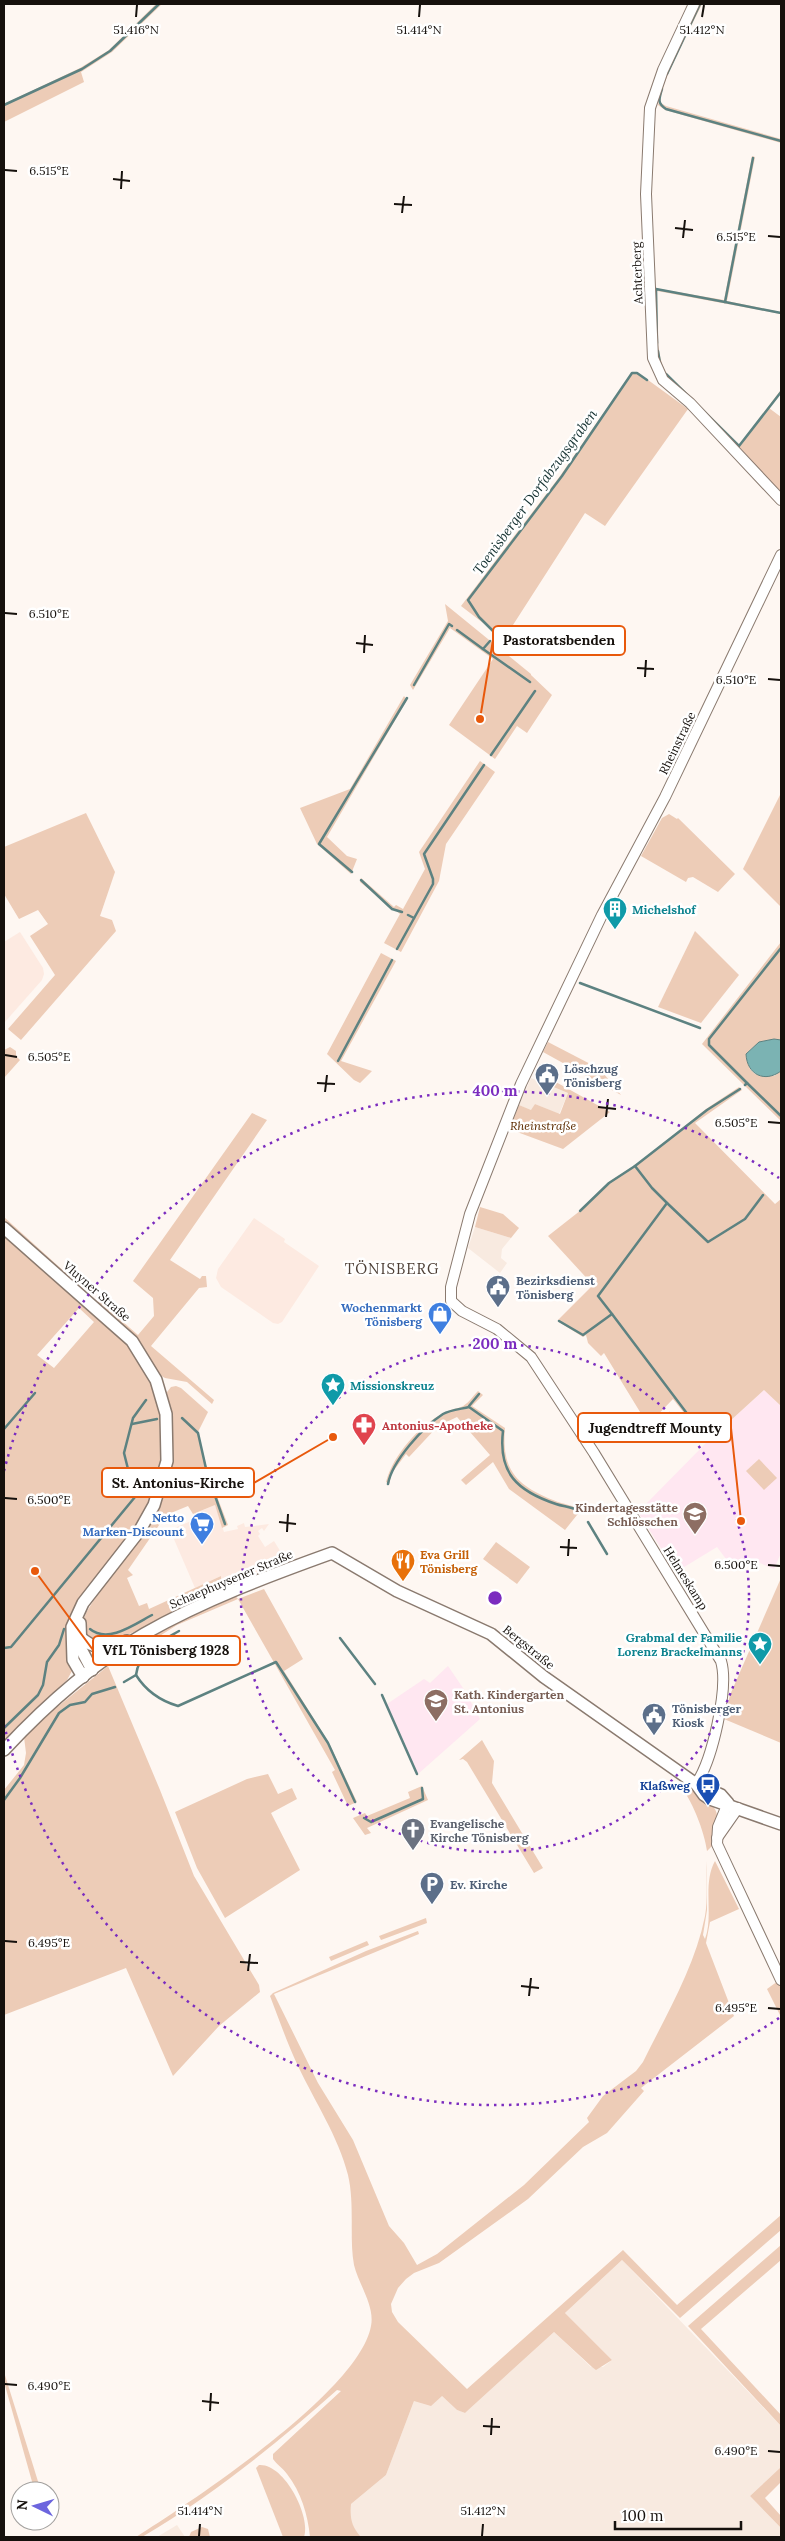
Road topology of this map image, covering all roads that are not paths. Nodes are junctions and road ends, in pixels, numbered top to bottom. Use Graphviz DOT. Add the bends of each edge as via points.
graph roads {
  1 [pos="694,4"];
  2 [pos="781,500"];
  3 [pos="781,556"];
  4 [pos="4,1228"];
  5 [pos="451,1301"];
  6 [pos="332,1553"];
  7 [pos="99,1585"];
  8 [pos="142,1635"];
  9 [pos="79,1636"];
  10 [pos="92,1670"];
  11 [pos="82,1678"];
  12 [pos="4,1750"];
  13 [pos="696,1784"];
  14 [pos="733,1806"];
  15 [pos="781,1824"];
  16 [pos="781,1980"];
  1 -- 2 [label="street, Achterberg" via="663,70 650,108 646,194 653,358 663,380 690,403"];
  3 -- 5 [label="street, Rheinstraße" via="521,1084 470,1214"];
  4 -- 7 [label="main road, Vluyner Straße" via="132,1341 158,1387 166,1414 167,1461 160,1491 140,1530"];
  5 -- 13 [label="street, Helmeskamp" via="462,1311 497,1329 531,1357 715,1648 724,1669 724,1691 707,1765"];
  6 -- 8 [label="main road, Schaephuysener Straße" via="224,1594"];
  6 -- 13 [label="main road, Bergstraße" via="397,1591 491,1634 544,1677"];
  7 -- 9 [label="main road" via="81,1618"];
  7 -- 11 [label="main road" via="83,1602 72,1627 73,1660"];
  8 -- 9 [label="main road" via="100,1649"];
  8 -- 10 [label="main road, Schaephuysener Straße"];
  9 -- 10 [label="main road" via="85,1660"];
  10 -- 11 [label="main road, Schaephuysener Straße"];
  11 -- 12 [label="main road, Schaephuysener Straße"];
  13 -- 14 [label="main road, Bergstraße" via="721,1795"];
  14 -- 15 [label="main road, Bergstraße"];
  14 -- 16 [label="street" via="716,1838 719,1851"];
}
